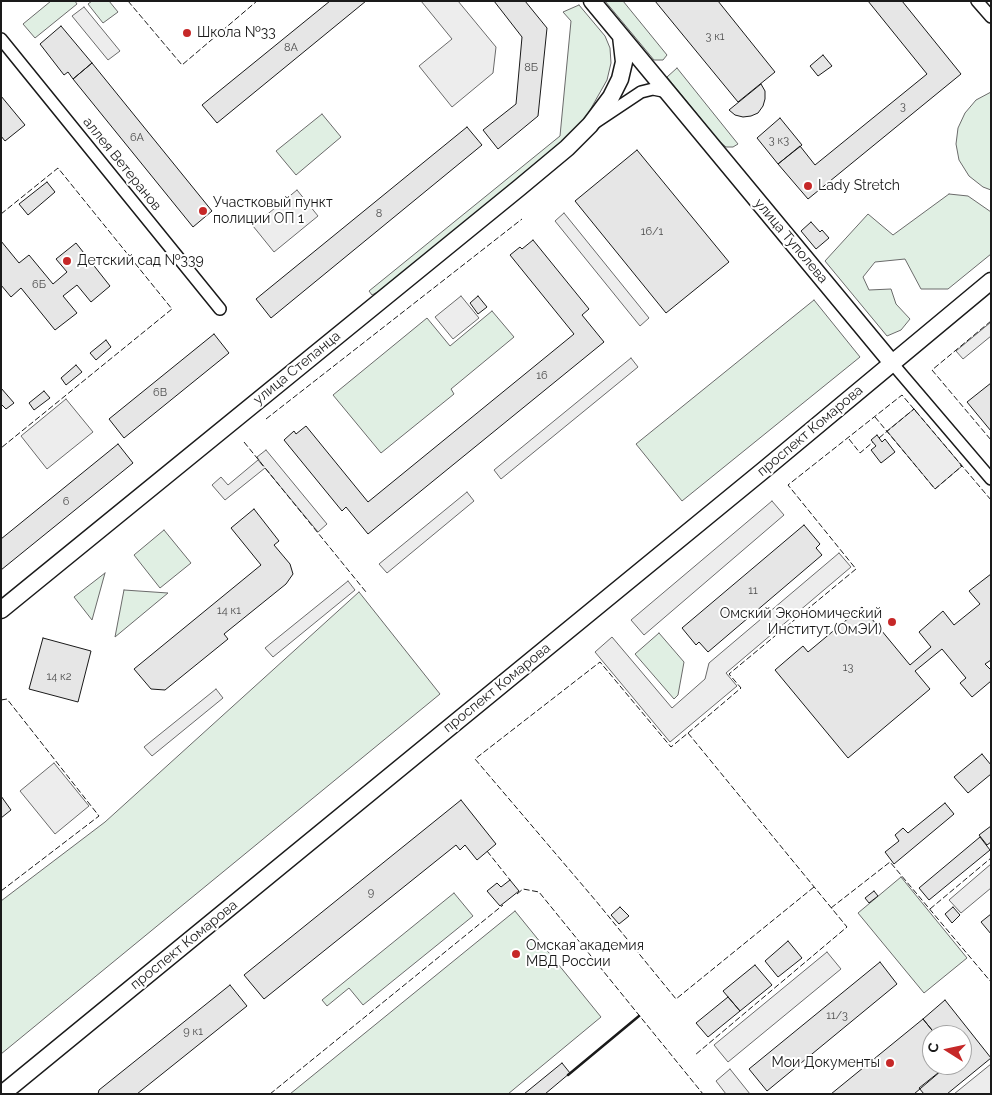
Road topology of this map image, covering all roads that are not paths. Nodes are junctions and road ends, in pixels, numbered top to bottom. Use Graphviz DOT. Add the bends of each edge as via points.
graph roads {
  1 [pos="592,1"];
  2 [pos="977,1"];
  3 [pos="991,17"];
  4 [pos="621,36"];
  5 [pos="1,39"];
  6 [pos="668,92"];
  7 [pos="590,125"];
  8 [pos="991,281"];
  9 [pos="220,308"];
  10 [pos="892,363"];
  11 [pos="991,479"];
  12 [pos="1,610"];
  13 [pos="2,1094"];
  1 -- 4 [label="street, улица Туполева"];
  2 -- 3 [label="street"];
  4 -- 6 [label="street, улица Туполева"];
  4 -- 7 [label="street, улица Степанца" via="624,62 620,79"];
  5 -- 9 [label="street, аллея Ветеранов"];
  6 -- 7 [label="street, улица Степанца" via="653,89 641,92"];
  6 -- 10 [label="street, улица Туполева"];
  7 -- 12 [label="street, улица Степанца" via="519,188"];
  8 -- 10 [label="street, проспект Комарова"];
  10 -- 11 [label="street, улица Туполева"];
  10 -- 13 [label="street, проспект Комарова"];
}
